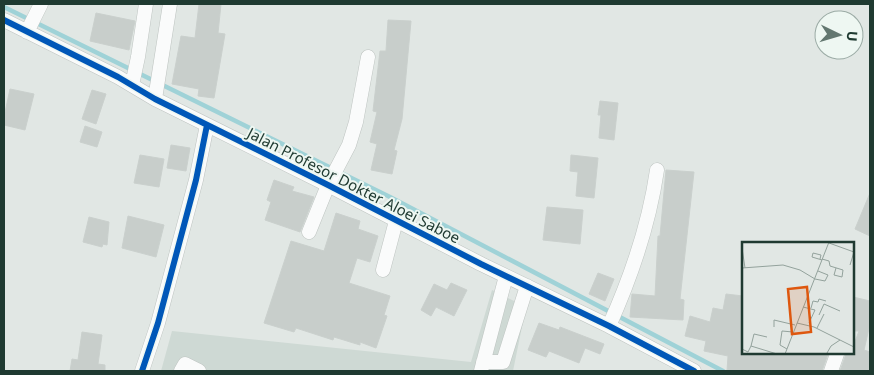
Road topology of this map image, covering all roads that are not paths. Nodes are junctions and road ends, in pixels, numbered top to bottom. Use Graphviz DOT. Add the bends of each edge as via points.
graph roads {
  1 [pos="41,4"];
  2 [pos="146,4"];
  3 [pos="170,4"];
  4 [pos="4,20"];
  5 [pos="30,24"];
  6 [pos="368,57"];
  7 [pos="133,81"];
  8 [pos="156,94"];
  9 [pos="207,125"];
  10 [pos="658,170"];
  11 [pos="330,182"];
  12 [pos="396,221"];
  13 [pos="310,232"];
  14 [pos="383,270"];
  15 [pos="506,276"];
  16 [pos="528,286"];
  17 [pos="613,318"];
  18 [pos="837,355"];
  19 [pos="482,366"];
  20 [pos="677,367"];
  21 [pos="142,371"];
  22 [pos="181,371"];
  23 [pos="199,371"];
  24 [pos="694,371"];
  25 [pos="830,371"];
  1 -- 5 [label="street"];
  2 -- 7 [label="street"];
  3 -- 8 [label="street"];
  4 -- 5 [label="street, Jalan Profesor Dokter Aloei Saboe"];
  5 -- 7 [label="street, Jalan Profesor Dokter Aloei Saboe"];
  6 -- 11 [label="street" via="356,122 349,145"];
  7 -- 8 [label="street, Jalan Profesor Dokter Aloei Saboe"];
  8 -- 9 [label="street, Jalan Profesor Dokter Aloei Saboe"];
  9 -- 11 [label="street, Jalan Profesor Dokter Aloei Saboe"];
  9 -- 21 [label="street" via="196,180"];
  10 -- 17 [label="street" via="638,256"];
  11 -- 12 [label="street, Jalan Profesor Dokter Aloei Saboe"];
  11 -- 13 [label="street"];
  12 -- 14 [label="street"];
  12 -- 15 [label="street, Jalan Profesor Dokter Aloei Saboe"];
  15 -- 16 [label="street, Jalan Profesor Dokter Aloei Saboe"];
  15 -- 19 [label="street"];
  16 -- 17 [label="street, Jalan Profesor Dokter Aloei Saboe"];
  16 -- 19 [label="street" via="503,362"];
  17 -- 20 [label="street, Jalan Profesor Dokter Aloei Saboe"];
  18 -- 25 [label="street"];
  20 -- 24 [label="street, Jalan Profesor Dokter Aloei Saboe"];
  22 -- 23 [label="street" via="185,364"];
}
